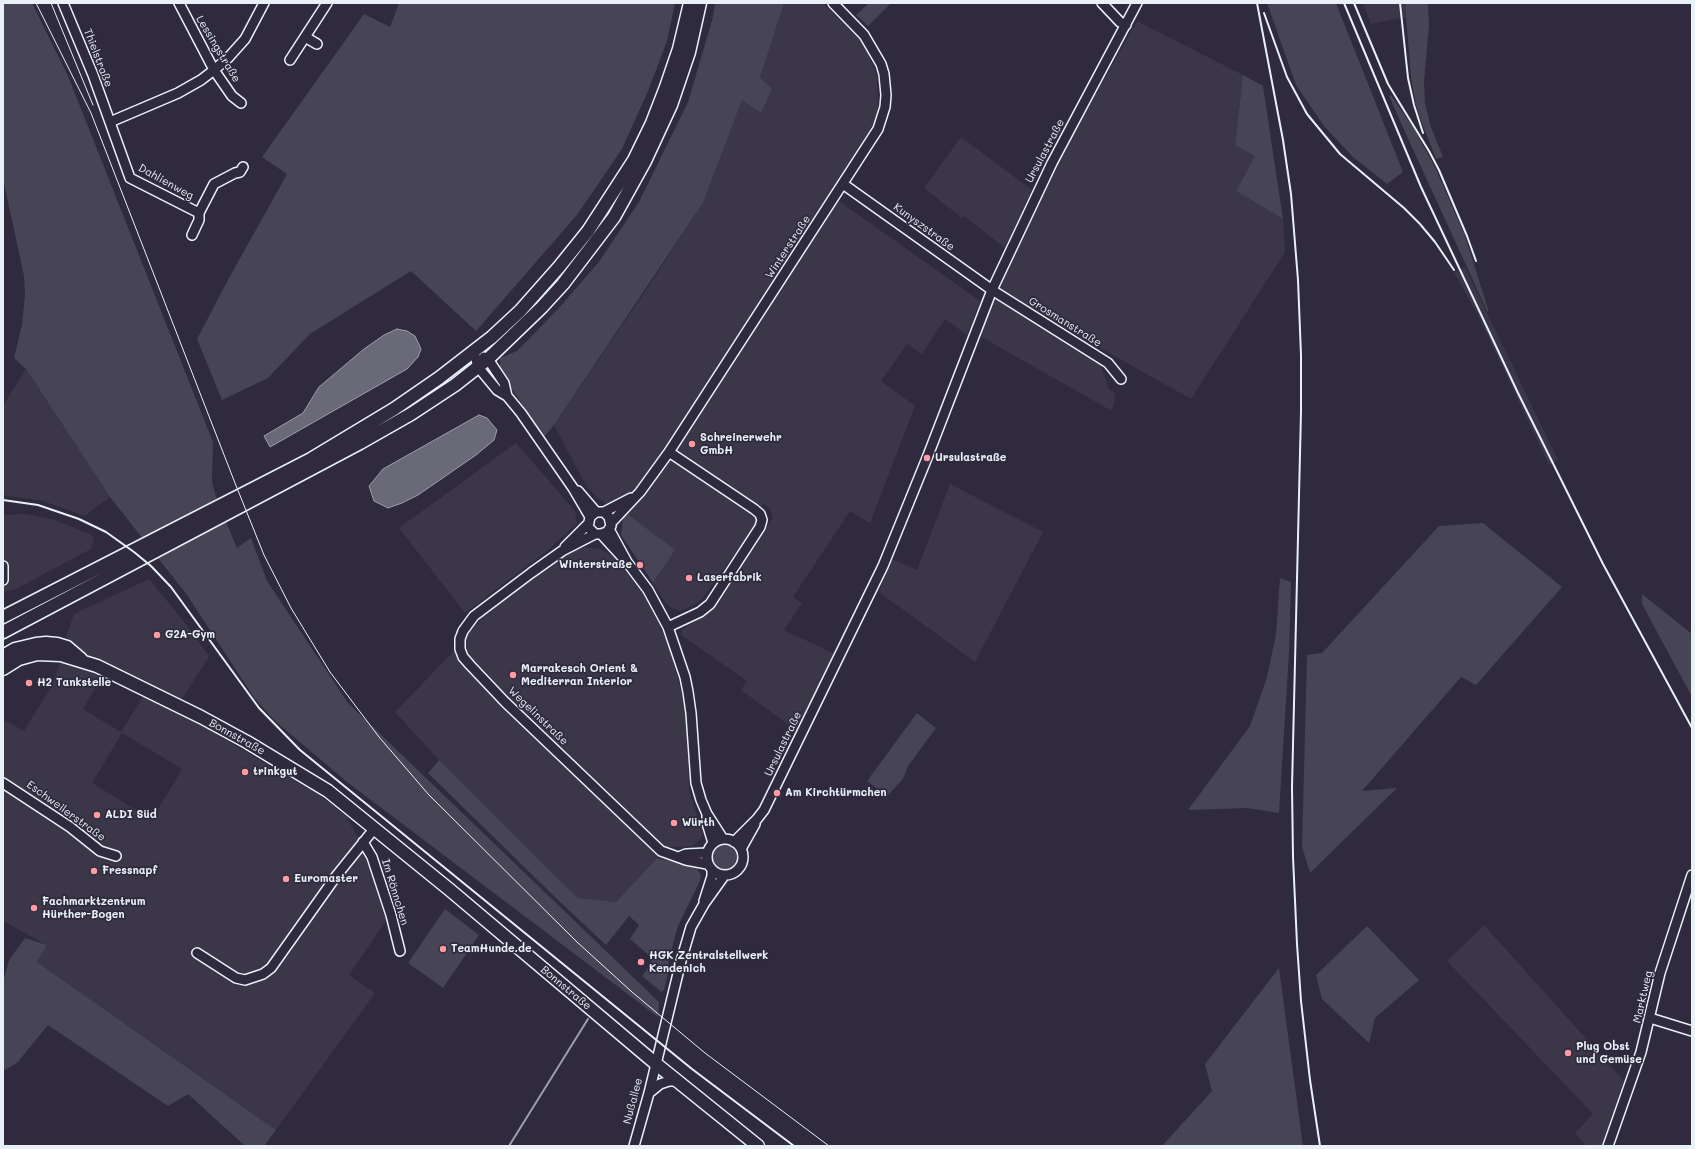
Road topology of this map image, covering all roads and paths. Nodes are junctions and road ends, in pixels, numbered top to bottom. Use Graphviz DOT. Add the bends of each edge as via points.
graph roads {
  1 [pos="63,3"];
  2 [pos="179,3"];
  3 [pos="264,3"];
  4 [pos="327,3"];
  5 [pos="690,3"];
  6 [pos="700,3"];
  7 [pos="832,3"];
  8 [pos="1102,3"];
  9 [pos="1138,3"];
  10 [pos="1126,25"];
  11 [pos="305,36"];
  12 [pos="318,44"];
  13 [pos="290,60"];
  14 [pos="214,70"];
  15 [pos="241,103"];
  16 [pos="110,122"];
  17 [pos="243,167"];
  18 [pos="843,184"];
  19 [pos="199,213"];
  20 [pos="192,235"];
  21 [pos="992,290"];
  22 [pos="474,352"];
  23 [pos="488,359"];
  24 [pos="478,367"];
  25 [pos="1121,379"];
  26 [pos="507,396"];
  27 [pos="669,452"];
  28 [pos="635,497"];
  29 [pos="594,516"];
  30 [pos="604,530"];
  31 [pos="562,551"];
  32 [pos="3,566"];
  33 [pos="3,580"];
  34 [pos="3,617"];
  35 [pos="668,627"];
  36 [pos="3,632"];
  37 [pos="3,656"];
  38 [pos="86,662"];
  39 [pos="3,670"];
  40 [pos="3,783"];
  41 [pos="707,814"];
  42 [pos="757,819"];
  43 [pos="374,829"];
  44 [pos="722,839"];
  45 [pos="363,842"];
  46 [pos="734,842"];
  47 [pos="713,843"];
  48 [pos="741,849"];
  49 [pos="707,853"];
  50 [pos="116,856"];
  51 [pos="679,857"];
  52 [pos="710,867"];
  53 [pos="1692,875"];
  54 [pos="724,876"];
  55 [pos="704,904"];
  56 [pos="400,951"];
  57 [pos="197,953"];
  58 [pos="1650,1018"];
  59 [pos="1692,1031"];
  60 [pos="655,1063"];
  61 [pos="677,1081"];
  62 [pos="649,1093"];
  63 [pos="634,1146"];
  64 [pos="758,1146"];
  65 [pos="1608,1146"];
  1 -- 16 [label="street, Thielstraße"];
  2 -- 14 [label="street, Lessingstraße"];
  3 -- 14 [label="street" via="245,39"];
  4 -- 11 [label="street"];
  5 -- 22 [label="main road" via="679,49 652,123 634,160 588,230 540,289 520,311"];
  6 -- 23 [label="main road" via="689,52 675,92 630,190 597,241 563,284"];
  7 -- 18 [label="street, Winterstraße" via="864,35 875,51 884,74 886,95 878,129"];
  8 -- 10 [label="street"];
  9 -- 10 [label="street, Ursulastraße"];
  10 -- 21 [label="street, Ursulastraße" via="1048,170"];
  11 -- 12 [label="street"];
  11 -- 13 [label="street"];
  14 -- 15 [label="street, Lessingstraße" via="232,96"];
  14 -- 16 [label="street" via="178,93"];
  16 -- 19 [label="street, Dahlienweg" via="130,178"];
  17 -- 19 [label="street, Dahlienweg" via="240,172 214,184"];
  18 -- 21 [label="street, Kunyszstraße"];
  18 -- 27 [label="street, Winterstraße"];
  19 -- 20 [label="street, Dahlienweg" via="199,220"];
  21 -- 25 [label="street, Grosmanstraße" via="1108,363"];
  21 -- 42 [label="street, Ursulastraße" via="929,454 882,566 764,810"];
  22 -- 23 [label="street"];
  22 -- 24 [label="street"];
  22 -- 34 [label="main road" via="394,409 311,459"];
  23 -- 24 [label="main road"];
  23 -- 26 [label="street" via="504,383"];
  24 -- 26 [label="street" via="497,390"];
  24 -- 36 [label="main road" via="410,414 360,443"];
  26 -- 29 [label="street" via="573,488 582,495"];
  27 -- 28 [label="street, Winterstraße"];
  27 -- 35 [label="street" via="754,509 762,520 710,604 700,612"];
  28 -- 29 [label="street, Winterstraße"];
  28 -- 30 [label="street, Winterstraße"];
  29 -- 30 [label="street" via="590,530"];
  29 -- 30 [label="street" via="609,517"];
  29 -- 31 [label="street, Wegelinstraße"];
  30 -- 31 [label="street, Wegelinstraße"];
  30 -- 35 [label="street" via="617,552 648,590"];
  31 -- 51 [label="street, Wegelinstraße" via="474,616 460,639 463,657 505,702 661,851"];
  32 -- 33 [label="street"];
  35 -- 41 [label="street" via="685,677 691,713 696,783"];
  37 -- 38 [label="main road" via="24,646 57,644"];
  38 -- 39 [label="main road" via="61,655 37,654 19,660"];
  38 -- 43 [label="main road, Bonnstraße" via="130,681 247,742 328,791"];
  40 -- 50 [label="street, Eschweilerstraße" via="70,827 100,851"];
  41 -- 44 [label="street"];
  41 -- 47 [label="street"];
  42 -- 46 [label="street, Ursulastraße"];
  42 -- 48 [label="street, Ursulastraße"];
  43 -- 45 [label="street"];
  43 -- 60 [label="main road, Bonnstraße"];
  44 -- 46 [label="street"];
  44 -- 47 [label="street"];
  45 -- 56 [label="street, Im Rönnchen" via="372,857"];
  45 -- 57 [label="street" via="272,968 245,980 236,978"];
  46 -- 48 [label="street"];
  47 -- 49 [label="street"];
  48 -- 54 [label="street, Ursulastraße" via="743,858 739,869"];
  49 -- 51 [label="street"];
  49 -- 52 [label="street, Ursulastraße"];
  51 -- 52 [label="street, Wegelinstraße"];
  52 -- 54 [label="street"];
  52 -- 55 [label="street, Ursulastraße" via="712,876"];
  53 -- 58 [label="street, Marktweg" via="1660,973"];
  54 -- 55 [label="street, Ursulastraße"];
  55 -- 60 [label="street, Ursulastraße" via="691,927"];
  58 -- 59 [label="street"];
  58 -- 65 [label="street, Marktweg" via="1641,1052"];
  60 -- 61 [label="main road, Bonnstraße"];
  60 -- 62 [label="street, Nußallee"];
  61 -- 62 [label="street" via="660,1084"];
  61 -- 64 [label="main road, Bonnstraße"];
  62 -- 63 [label="street, Nußallee"];
}
